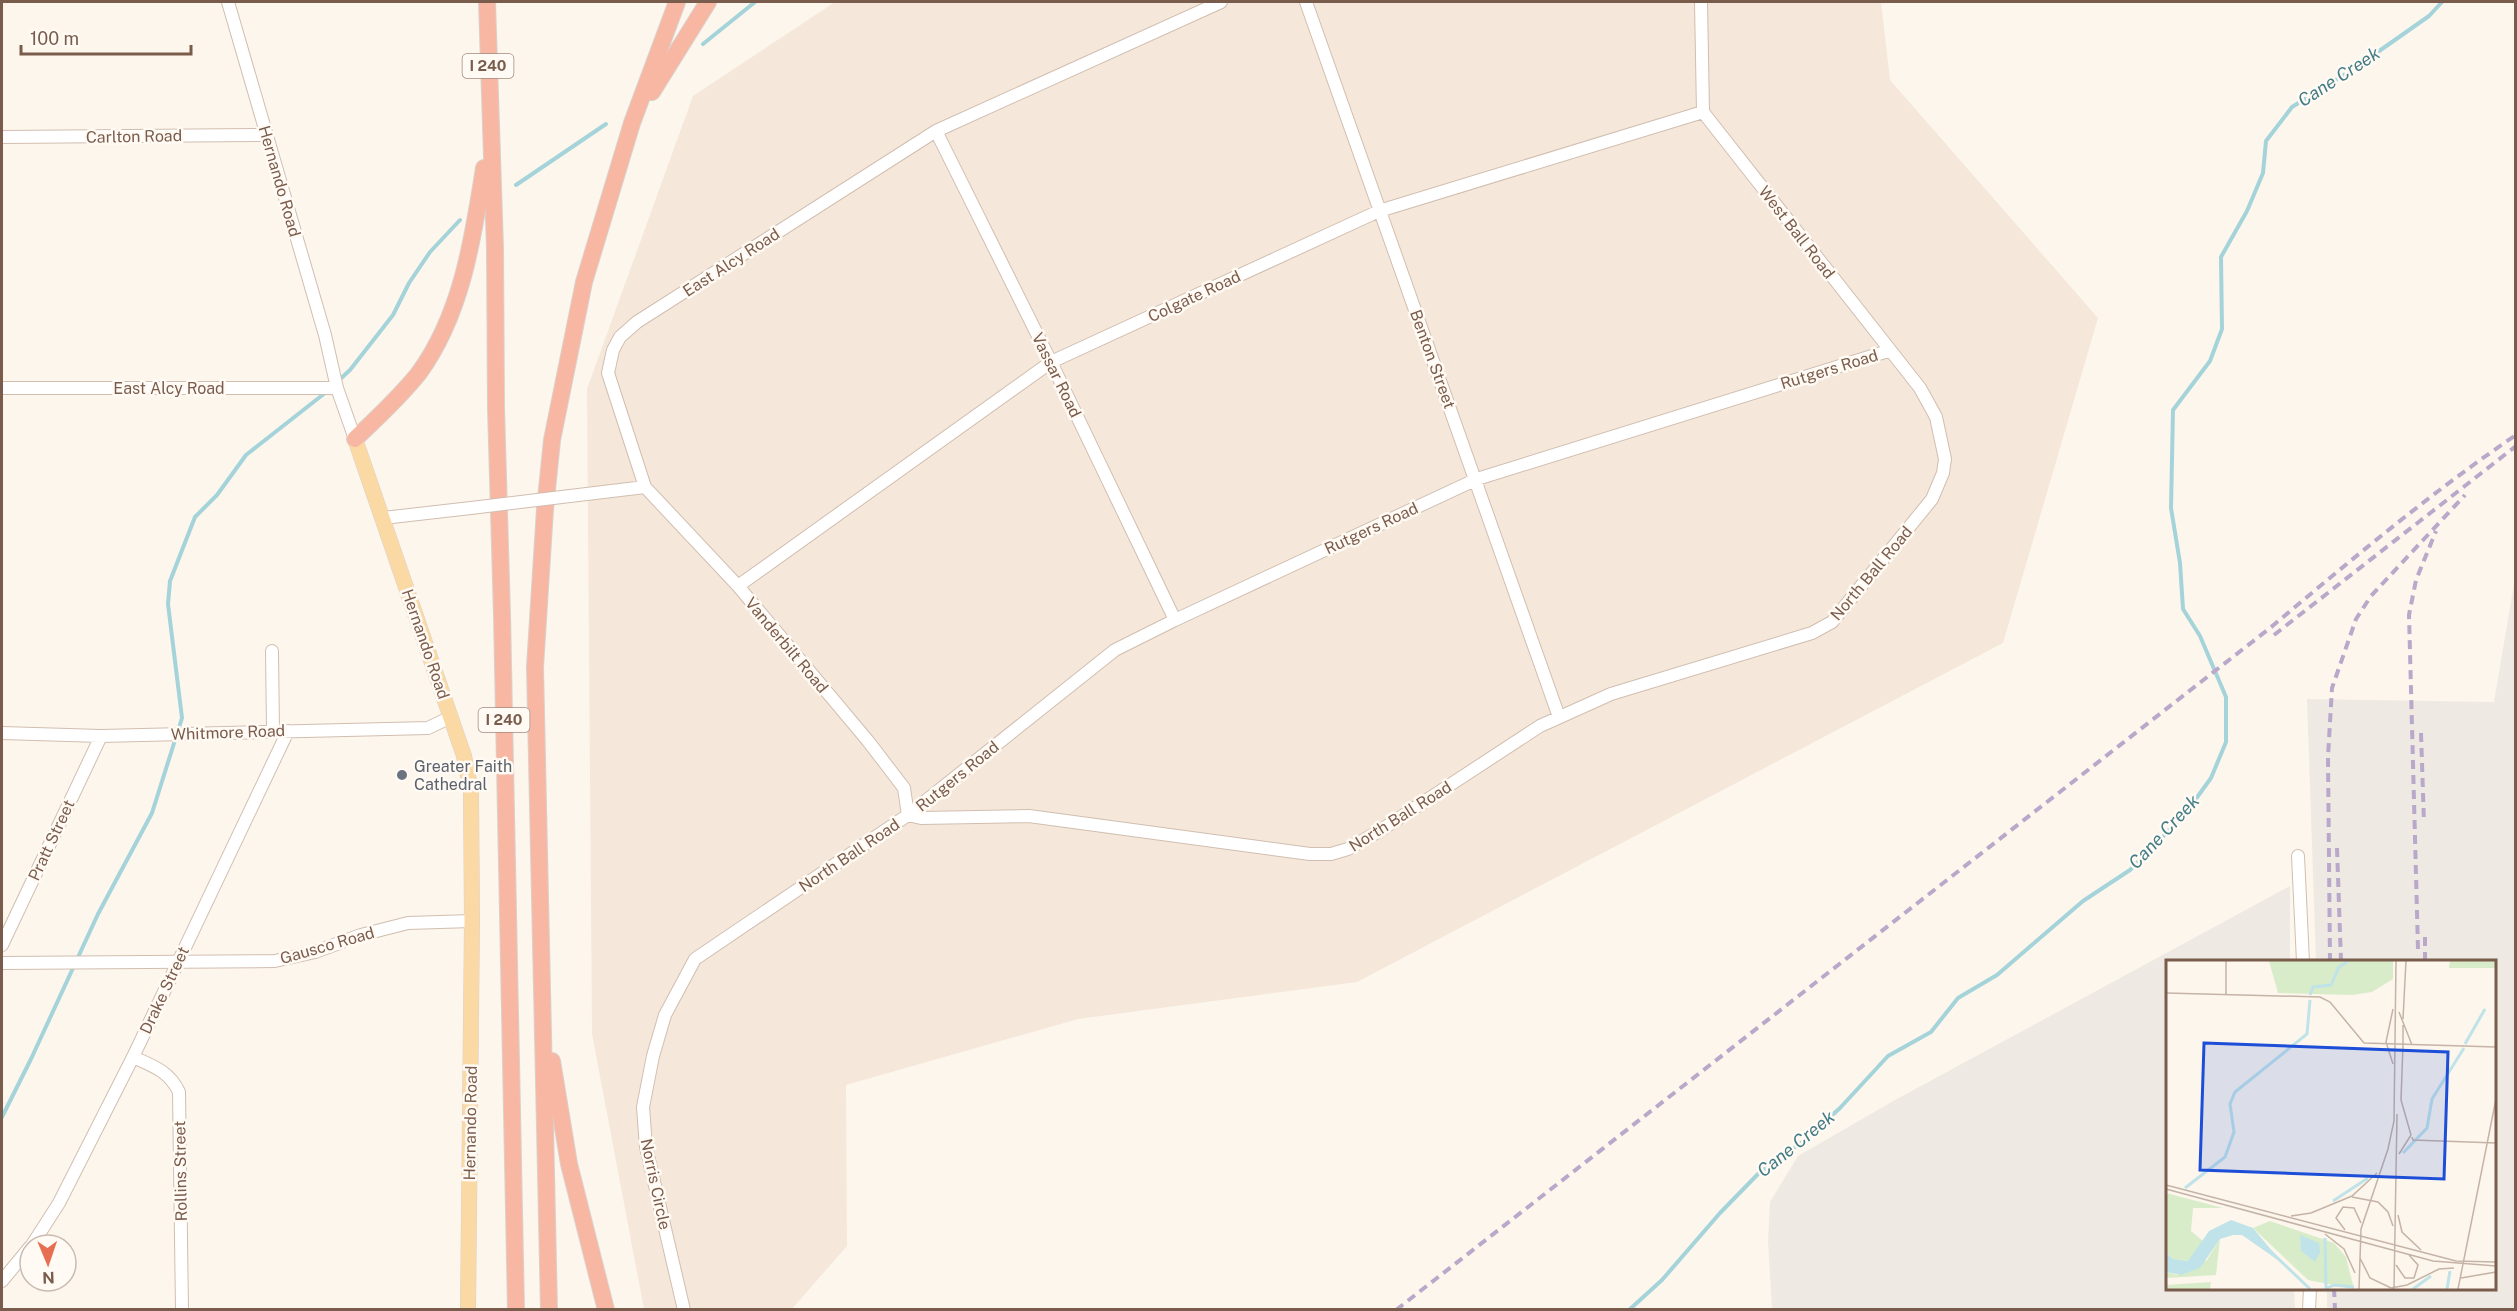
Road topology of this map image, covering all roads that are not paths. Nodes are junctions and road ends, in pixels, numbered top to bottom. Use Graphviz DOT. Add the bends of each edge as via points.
graph roads {
  1 [pos="228,2"];
  2 [pos="487,2"];
  3 [pos="677,2"];
  4 [pos="708,2"];
  5 [pos="1221,2"];
  6 [pos="1306,2"];
  7 [pos="1701,2"];
  8 [pos="1703,112"];
  9 [pos="632,123"];
  10 [pos="489,131"];
  11 [pos="936,131"];
  12 [pos="267,135"];
  13 [pos="2,137"];
  14 [pos="1379,211"];
  15 [pos="1888,351"];
  16 [pos="1051,362"];
  17 [pos="2,388"];
  18 [pos="337,388"];
  19 [pos="355,439"];
  20 [pos="1944,447"];
  21 [pos="1477,478"];
  22 [pos="645,487"];
  23 [pos="383,518"];
  24 [pos="738,586"];
  25 [pos="1175,620"];
  26 [pos="272,651"];
  27 [pos="451,717"];
  28 [pos="1559,717"];
  29 [pos="273,730"];
  30 [pos="288,730"];
  31 [pos="2,734"];
  32 [pos="101,736"];
  33 [pos="908,815"];
  34 [pos="2298,856"];
  35 [pos="472,921"];
  36 [pos="2,945"];
  37 [pos="695,959"];
  38 [pos="2303,960"];
  39 [pos="177,961"];
  40 [pos="2,963"];
  41 [pos="543,1016"];
  42 [pos="133,1057"];
  43 [pos="39,1233"];
  44 [pos="18,1262"];
  45 [pos="2,1281"];
  46 [pos="2310,1290"];
  47 [pos="182,1310"];
  48 [pos="468,1310"];
  49 [pos="516,1310"];
  50 [pos="549,1310"];
  51 [pos="606,1310"];
  52 [pos="684,1310"];
  53 [pos="2309,1310"];
  1 -- 12 [label="street, Hernando Road"];
  2 -- 10 [label="highway, I 240"];
  3 -- 9 [label="highway, I 240"];
  4 -- 9 [label="highway"];
  5 -- 11 [label="street, East Alcy Road"];
  6 -- 14 [label="street, Benton Street"];
  7 -- 8 [label="street"];
  8 -- 14 [label="street, Colgate Road"];
  8 -- 15 [label="street, West Ball Road"];
  9 -- 41 [label="highway, I 240" via="584,282 551,452 535,667"];
  10 -- 19 [label="highway" via="465,268 442,334 408,386"];
  10 -- 49 [label="highway, I 240" via="495,249"];
  11 -- 16 [label="street, Vassar Road"];
  11 -- 22 [label="street, East Alcy Road" via="637,322 620,337 608,373"];
  12 -- 13 [label="street, Carlton Road"];
  12 -- 18 [label="street, Hernando Road"];
  14 -- 16 [label="street, Colgate Road"];
  14 -- 21 [label="street, Benton Street"];
  15 -- 20 [label="street, West Ball Road" via="1920,388 1936,417"];
  15 -- 21 [label="street, Rutgers Road"];
  16 -- 24 [label="street, Colgate Road"];
  16 -- 25 [label="street, Vassar Road"];
  17 -- 18 [label="street, East Alcy Road"];
  18 -- 19 [label="street, Hernando Road"];
  19 -- 23 [label="main road, Hernando Road"];
  20 -- 28 [label="street, North Ball Road" via="1943,473 1932,499 1832,622 1812,633 1611,694"];
  21 -- 25 [label="street, Rutgers Road"];
  21 -- 28 [label="street, Benton Street"];
  22 -- 23 [label="street, bridge"];
  22 -- 24 [label="street, Vanderbilt Road"];
  23 -- 27 [label="main road, Hernando Road"];
  24 -- 33 [label="street, Vanderbilt Road" via="904,788"];
  25 -- 33 [label="street, Rutgers Road" via="1115,650"];
  26 -- 29 [label="street"];
  27 -- 30 [label="street, Whitmore Road" via="428,728"];
  27 -- 35 [label="main road, Hernando Road" via="471,791"];
  28 -- 33 [label="street, North Ball Road" via="1381,831 1331,854 1029,816"];
  29 -- 30 [label="street, Whitmore Road"];
  29 -- 32 [label="street, Whitmore Road"];
  30 -- 39 [label="street, Drake Street"];
  31 -- 32 [label="street, Whitmore Road"];
  32 -- 36 [label="street, Pratt Street"];
  33 -- 37 [label="street, North Ball Road"];
  34 -- 38 [label="street"];
  35 -- 39 [label="street, Gausco Road" via="408,923 275,961"];
  35 -- 48 [label="main road, Hernando Road"];
  37 -- 52 [label="street, Norris Circle" via="665,1016 642,1107 646,1147"];
  39 -- 40 [label="street, Gausco Road"];
  39 -- 42 [label="street, Drake Street"];
  41 -- 50 [label="highway, I 240"];
  41 -- 51 [label="highway" via="569,1164"];
  42 -- 43 [label="street, Drake Street" via="59,1203"];
  42 -- 47 [label="street, Rollins Street" via="162,1070 173,1079 179,1092"];
  44 -- 45 [label="street, Drake Street"];
  46 -- 53 [label="street"];
}
